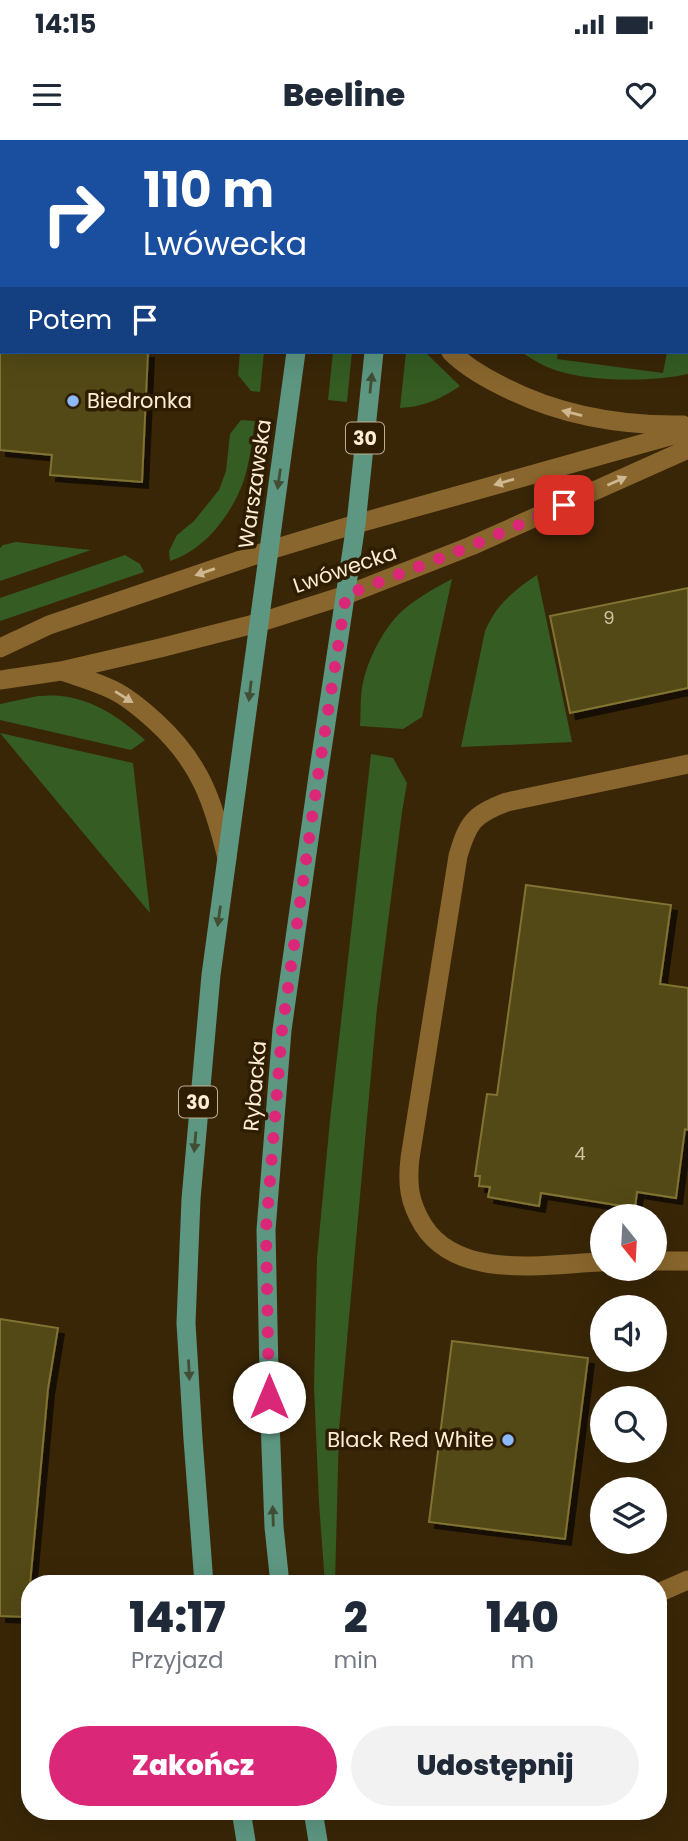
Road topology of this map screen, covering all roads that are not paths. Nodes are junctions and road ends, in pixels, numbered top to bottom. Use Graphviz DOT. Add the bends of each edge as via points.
graph roads {
  1 [pos="296,354"];
  2 [pos="374,354"];
  3 [pos="454,354"];
  4 [pos="688,425"];
  5 [pos="688,431"];
  6 [pos="688,449"];
  7 [pos="356,524"];
  8 [pos="270,550"];
  9 [pos="346,595"];
  10 [pos="258,623"];
  11 [pos="0,648"];
  12 [pos="61,671"];
  13 [pos="0,680"];
  14 [pos="688,765"];
  15 [pos="228,860"];
  16 [pos="667,1261"];
  17 [pos="688,1261"];
  18 [pos="590,1262"];
  19 [pos="203,1575"];
  20 [pos="279,1575"];
  21 [pos="688,1580"];
  22 [pos="667,1589"];
  23 [pos="242,1820"];
  24 [pos="314,1820"];
  25 [pos="246,1841"];
  26 [pos="318,1841"];
  1 -- 8 [label="main road, Warszawska / 30, one-way"];
  7 -- 2 [label="main road, 30, one-way"];
  4 -- 3 [label="street, one-way" via="624,422 544,405 479,374"];
  5 -- 7 [label="street, Lwówecka, one-way"];
  9 -- 6 [label="street, Lwówecka, one-way" via="471,546"];
  7 -- 8 [label="street, Lwówecka"];
  7 -- 9 [label="main road, 30"];
  8 -- 10 [label="main road, Warszawska / 30"];
  8 -- 11 [label="street, Lwówecka, one-way" via="49,625"];
  9 -- 10 [label="street, Lwówecka"];
  20 -- 9 [label="main road, Rybacka / 30, one-way" via="266,1230 282,1030"];
  10 -- 12 [label="street, Lwówecka"];
  10 -- 15 [label="main road, 30, one-way"];
  12 -- 13 [label="street, Lwówecka"];
  12 -- 15 [label="street, one-way" via="115,691 171,736 205,787"];
  14 -- 18 [label="street" via="489,808 464,834 456,869 407,1179 410,1199 425,1229 458,1256 489,1264"];
  15 -- 19 [label="main road, 30, one-way" via="199,1089 188,1282 192,1426"];
  16 -- 17 [label="street"];
  21 -- 22 [label="street"];
  23 -- 25 [label="main road"];
  24 -- 26 [label="main road"];
}
